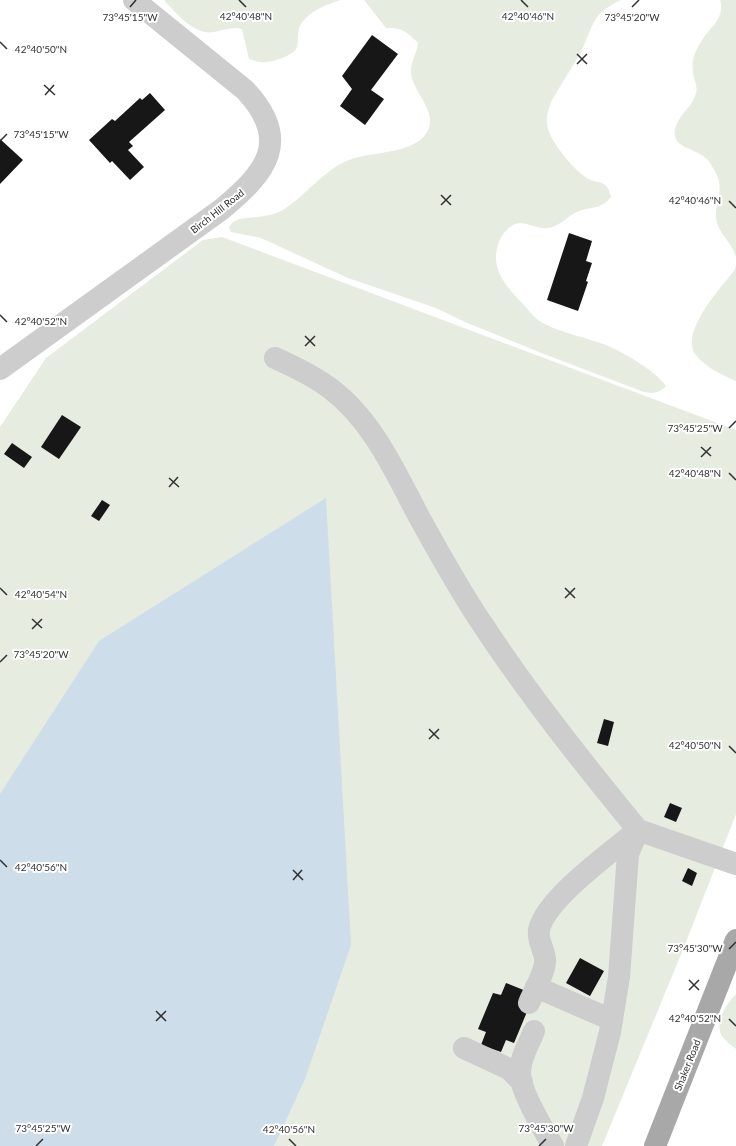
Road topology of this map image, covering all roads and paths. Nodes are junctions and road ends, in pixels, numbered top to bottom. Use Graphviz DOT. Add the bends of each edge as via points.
graph roads {
  1 [pos="134,0"];
  2 [pos="275,358"];
  3 [pos="0,369"];
  4 [pos="638,830"];
  5 [pos="736,864"];
  6 [pos="736,940"];
  7 [pos="612,1020"];
  8 [pos="534,1031"];
  9 [pos="464,1048"];
  10 [pos="522,1082"];
  11 [pos="553,1146"];
  12 [pos="576,1146"];
  13 [pos="655,1146"];
  1 -- 3 [label="street, Birch Hill Road" via="255,100 263,110 270,130 266,158 252,182 222,209"];
  2 -- 4 [label="street" via="299,369 332,390 366,425 481,622 550,719"];
  4 -- 5 [label="street"];
  4 -- 7 [label="street" via="628,854 621,963"];
  4 -- 7 [label="street" via="581,878 547,914 539,934 545,963 532,995"];
  6 -- 13 [label="main road, Shaker Road"];
  7 -- 12 [label="street" via="593,1098"];
  8 -- 10 [label="street" via="521,1064"];
  9 -- 10 [label="street" via="509,1069"];
  10 -- 11 [label="street"];
}
